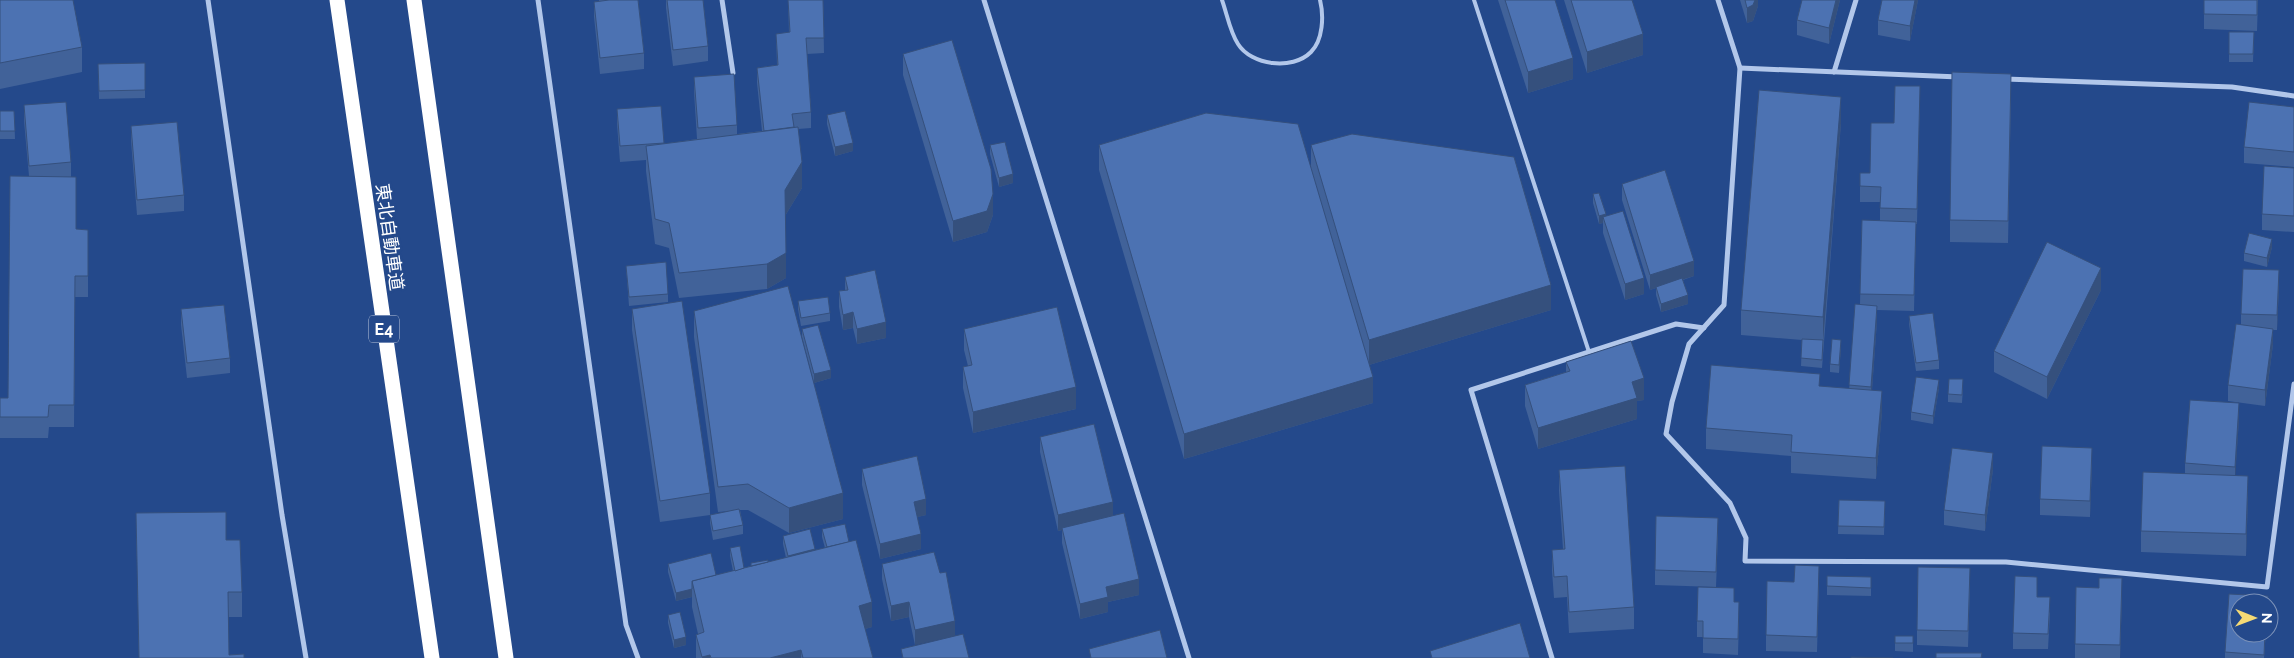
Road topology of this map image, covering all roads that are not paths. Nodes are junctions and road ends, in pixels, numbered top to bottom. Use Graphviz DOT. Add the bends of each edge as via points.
graph roads {
  1 [pos="208,0"];
  2 [pos="337,0"];
  3 [pos="414,0"];
  4 [pos="538,0"];
  5 [pos="722,0"];
  6 [pos="984,0"];
  7 [pos="1222,0"];
  8 [pos="1320,0"];
  9 [pos="1474,0"];
  10 [pos="1718,0"];
  11 [pos="1856,0"];
  12 [pos="1740,68"];
  13 [pos="1834,72"];
  14 [pos="733,73"];
  15 [pos="1970,77"];
  16 [pos="2000,78"];
  17 [pos="2294,96"];
  18 [pos="1704,328"];
  19 [pos="1589,352"];
  20 [pos="2294,384"];
  21 [pos="306,658"];
  22 [pos="432,658"];
  23 [pos="506,658"];
  24 [pos="638,658"];
  25 [pos="1189,658"];
  26 [pos="1552,658"];
  1 -- 21 [label="street" via="280,506"];
  2 -- 22 [label="highway, 東北自動車道 / E4"];
  3 -- 23 [label="highway"];
  4 -- 24 [label="street" via="626,625"];
  5 -- 14 [label="street"];
  6 -- 25 [label="street"];
  7 -- 8 [label="lane" via="1237,44 1250,58 1267,62 1293,62 1310,52 1320,35"];
  9 -- 19 [label="lane"];
  10 -- 12 [label="street"];
  11 -- 13 [label="street"];
  12 -- 13 [label="street"];
  12 -- 18 [label="street" via="1724,305"];
  13 -- 15 [label="street"];
  16 -- 17 [label="street" via="2232,88"];
  18 -- 19 [label="street" via="1676,324"];
  18 -- 20 [label="street" via="1689,344 1666,434 1730,503 1746,538 1745,561 2006,562 2267,587"];
  19 -- 26 [label="street" via="1471,390"];
}
